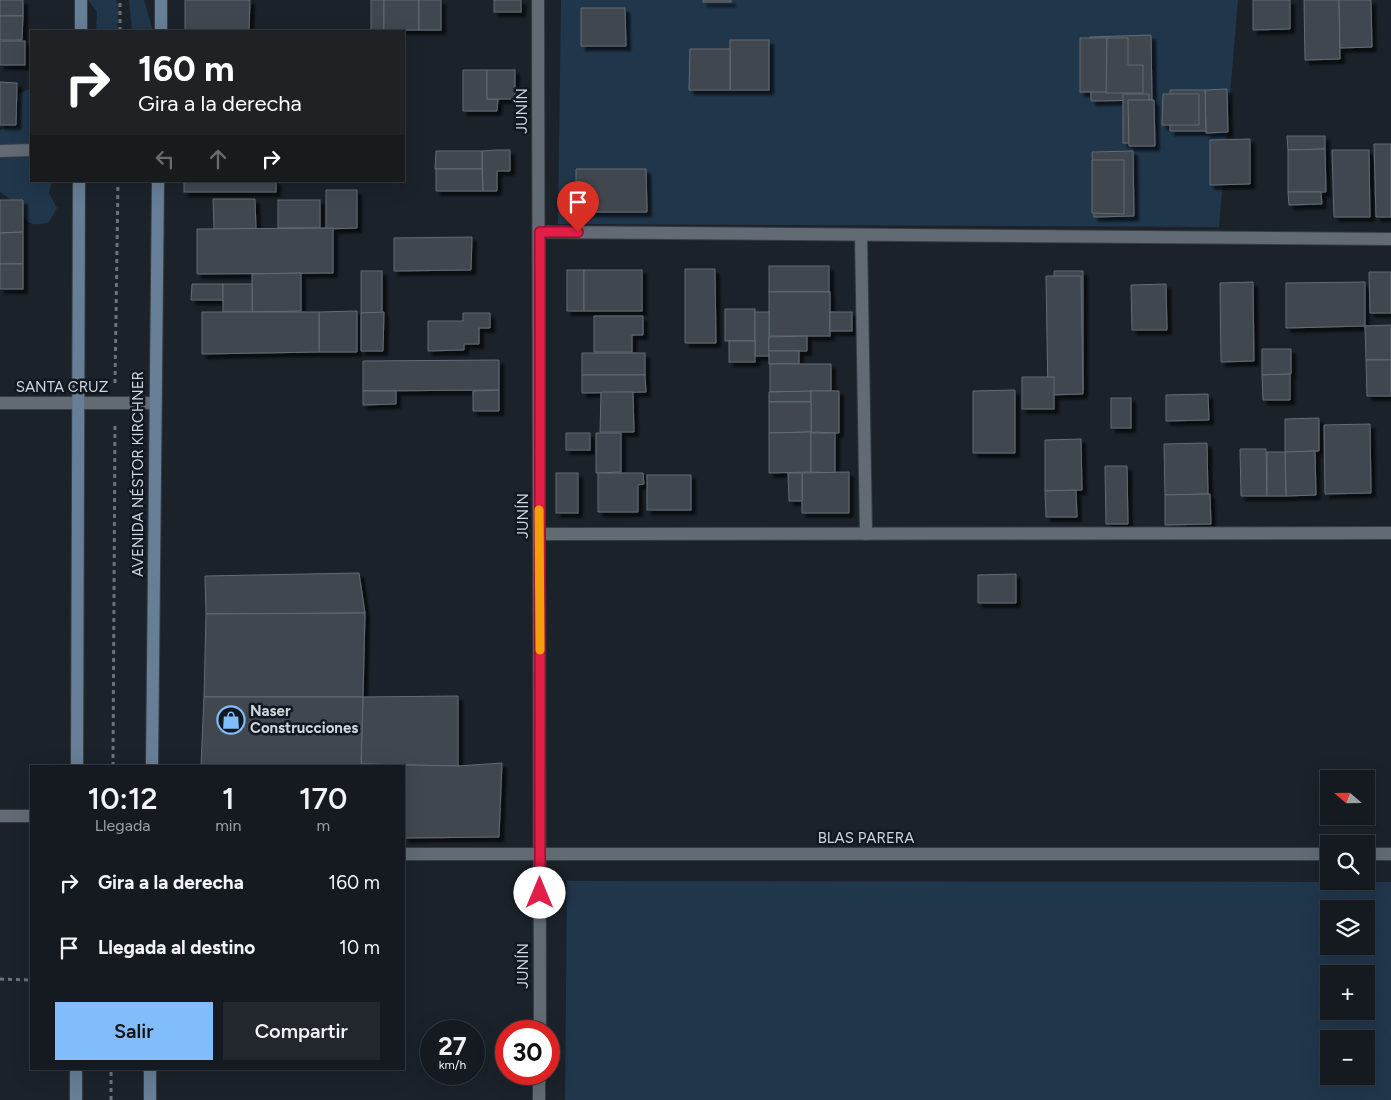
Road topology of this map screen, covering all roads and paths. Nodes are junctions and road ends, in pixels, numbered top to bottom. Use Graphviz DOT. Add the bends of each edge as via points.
graph roads {
  1 [pos="81,0"];
  2 [pos="120,0"];
  3 [pos="161,0"];
  4 [pos="538,0"];
  5 [pos="81,30"];
  6 [pos="120,30"];
  7 [pos="161,30"];
  8 [pos="30,150"];
  9 [pos="0,151"];
  10 [pos="79,182"];
  11 [pos="118,182"];
  12 [pos="158,182"];
  13 [pos="540,232"];
  14 [pos="861,234"];
  15 [pos="1391,239"];
  16 [pos="115,402"];
  17 [pos="155,402"];
  18 [pos="0,403"];
  19 [pos="77,403"];
  20 [pos="1391,533"];
  21 [pos="539,534"];
  22 [pos="866,534"];
  23 [pos="77,765"];
  24 [pos="113,765"];
  25 [pos="152,765"];
  26 [pos="0,816"];
  27 [pos="30,816"];
  28 [pos="405,854"];
  29 [pos="540,854"];
  30 [pos="1320,854"];
  31 [pos="1375,854"];
  32 [pos="1391,854"];
  33 [pos="0,979"];
  34 [pos="30,980"];
  35 [pos="540,1020"];
  36 [pos="76,1070"];
  37 [pos="111,1070"];
  38 [pos="150,1070"];
  39 [pos="540,1085"];
  40 [pos="76,1100"];
  41 [pos="111,1100"];
  42 [pos="150,1100"];
  43 [pos="539,1100"];
  1 -- 5 [label="main road"];
  2 -- 6 [label="path"];
  3 -- 7 [label="main road"];
  4 -- 13 [label="street, JUNÍN"];
  8 -- 9 [label="street"];
  10 -- 19 [label="main road"];
  11 -- 16 [label="path"];
  12 -- 17 [label="main road, AVENIDA NÉSTOR KIRCHNER"];
  13 -- 14 [label="street"];
  13 -- 21 [label="street, JUNÍN"];
  14 -- 15 [label="street"];
  14 -- 22 [label="street"];
  16 -- 17 [label="street, SANTA CRUZ"];
  16 -- 19 [label="street, SANTA CRUZ"];
  16 -- 24 [label="path"];
  17 -- 25 [label="main road, AVENIDA NÉSTOR KIRCHNER"];
  18 -- 19 [label="street, SANTA CRUZ"];
  19 -- 23 [label="main road"];
  20 -- 22 [label="street"];
  21 -- 22 [label="street"];
  21 -- 29 [label="street, JUNÍN"];
  26 -- 27 [label="street"];
  28 -- 29 [label="street, BLAS PARERA"];
  29 -- 30 [label="street, BLAS PARERA"];
  29 -- 35 [label="street, JUNÍN"];
  31 -- 32 [label="street"];
  33 -- 34 [label="path"];
  36 -- 40 [label="main road"];
  37 -- 41 [label="path"];
  38 -- 42 [label="main road"];
  39 -- 43 [label="street"];
}
